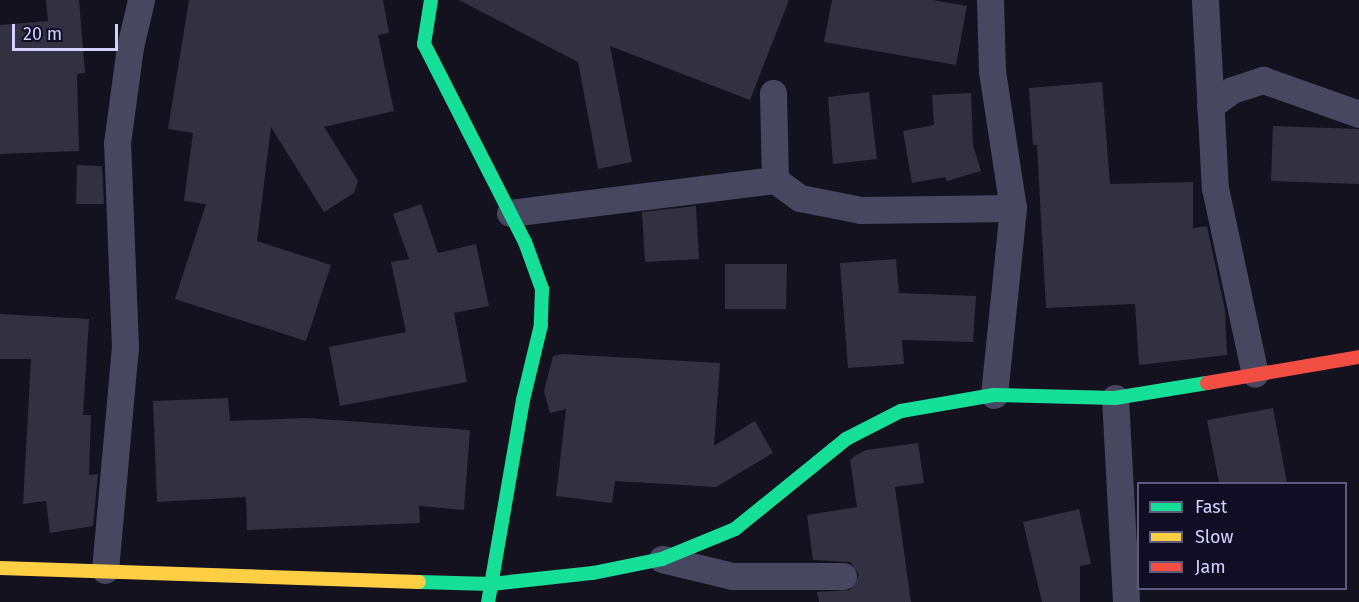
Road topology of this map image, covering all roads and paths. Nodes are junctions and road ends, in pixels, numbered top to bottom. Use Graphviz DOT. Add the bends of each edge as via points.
graph roads {
  1 [pos="141,0"];
  2 [pos="431,0"];
  3 [pos="990,0"];
  4 [pos="1205,0"];
  5 [pos="773,93"];
  6 [pos="1210,106"];
  7 [pos="1359,114"];
  8 [pos="775,180"];
  9 [pos="1013,208"];
  10 [pos="510,213"];
  11 [pos="1359,357"];
  12 [pos="1255,374"];
  13 [pos="994,395"];
  14 [pos="1114,398"];
  15 [pos="662,559"];
  16 [pos="0,568"];
  17 [pos="105,570"];
  18 [pos="843,576"];
  19 [pos="491,584"];
  20 [pos="488,602"];
  21 [pos="1126,602"];
  1 -- 17 [label="street" via="130,47 117,143 125,348"];
  2 -- 10 [label="street" via="424,44"];
  3 -- 9 [label="street" via="992,71"];
  4 -- 6 [label="street"];
  5 -- 8 [label="street"];
  6 -- 7 [label="street" via="1232,90 1263,80"];
  6 -- 12 [label="street" via="1215,188"];
  8 -- 9 [label="street" via="800,198 861,210"];
  8 -- 10 [label="street"];
  9 -- 13 [label="street"];
  10 -- 19 [label="street" via="542,289 541,325 523,400"];
  11 -- 12 [label="street"];
  12 -- 14 [label="street"];
  13 -- 14 [label="street"];
  13 -- 15 [label="street" via="901,411 846,439 735,529"];
  14 -- 21 [label="street"];
  15 -- 18 [label="street" via="733,576"];
  15 -- 19 [label="street" via="593,573"];
  16 -- 17 [label="street"];
  17 -- 19 [label="street"];
  19 -- 20 [label="street"];
}
